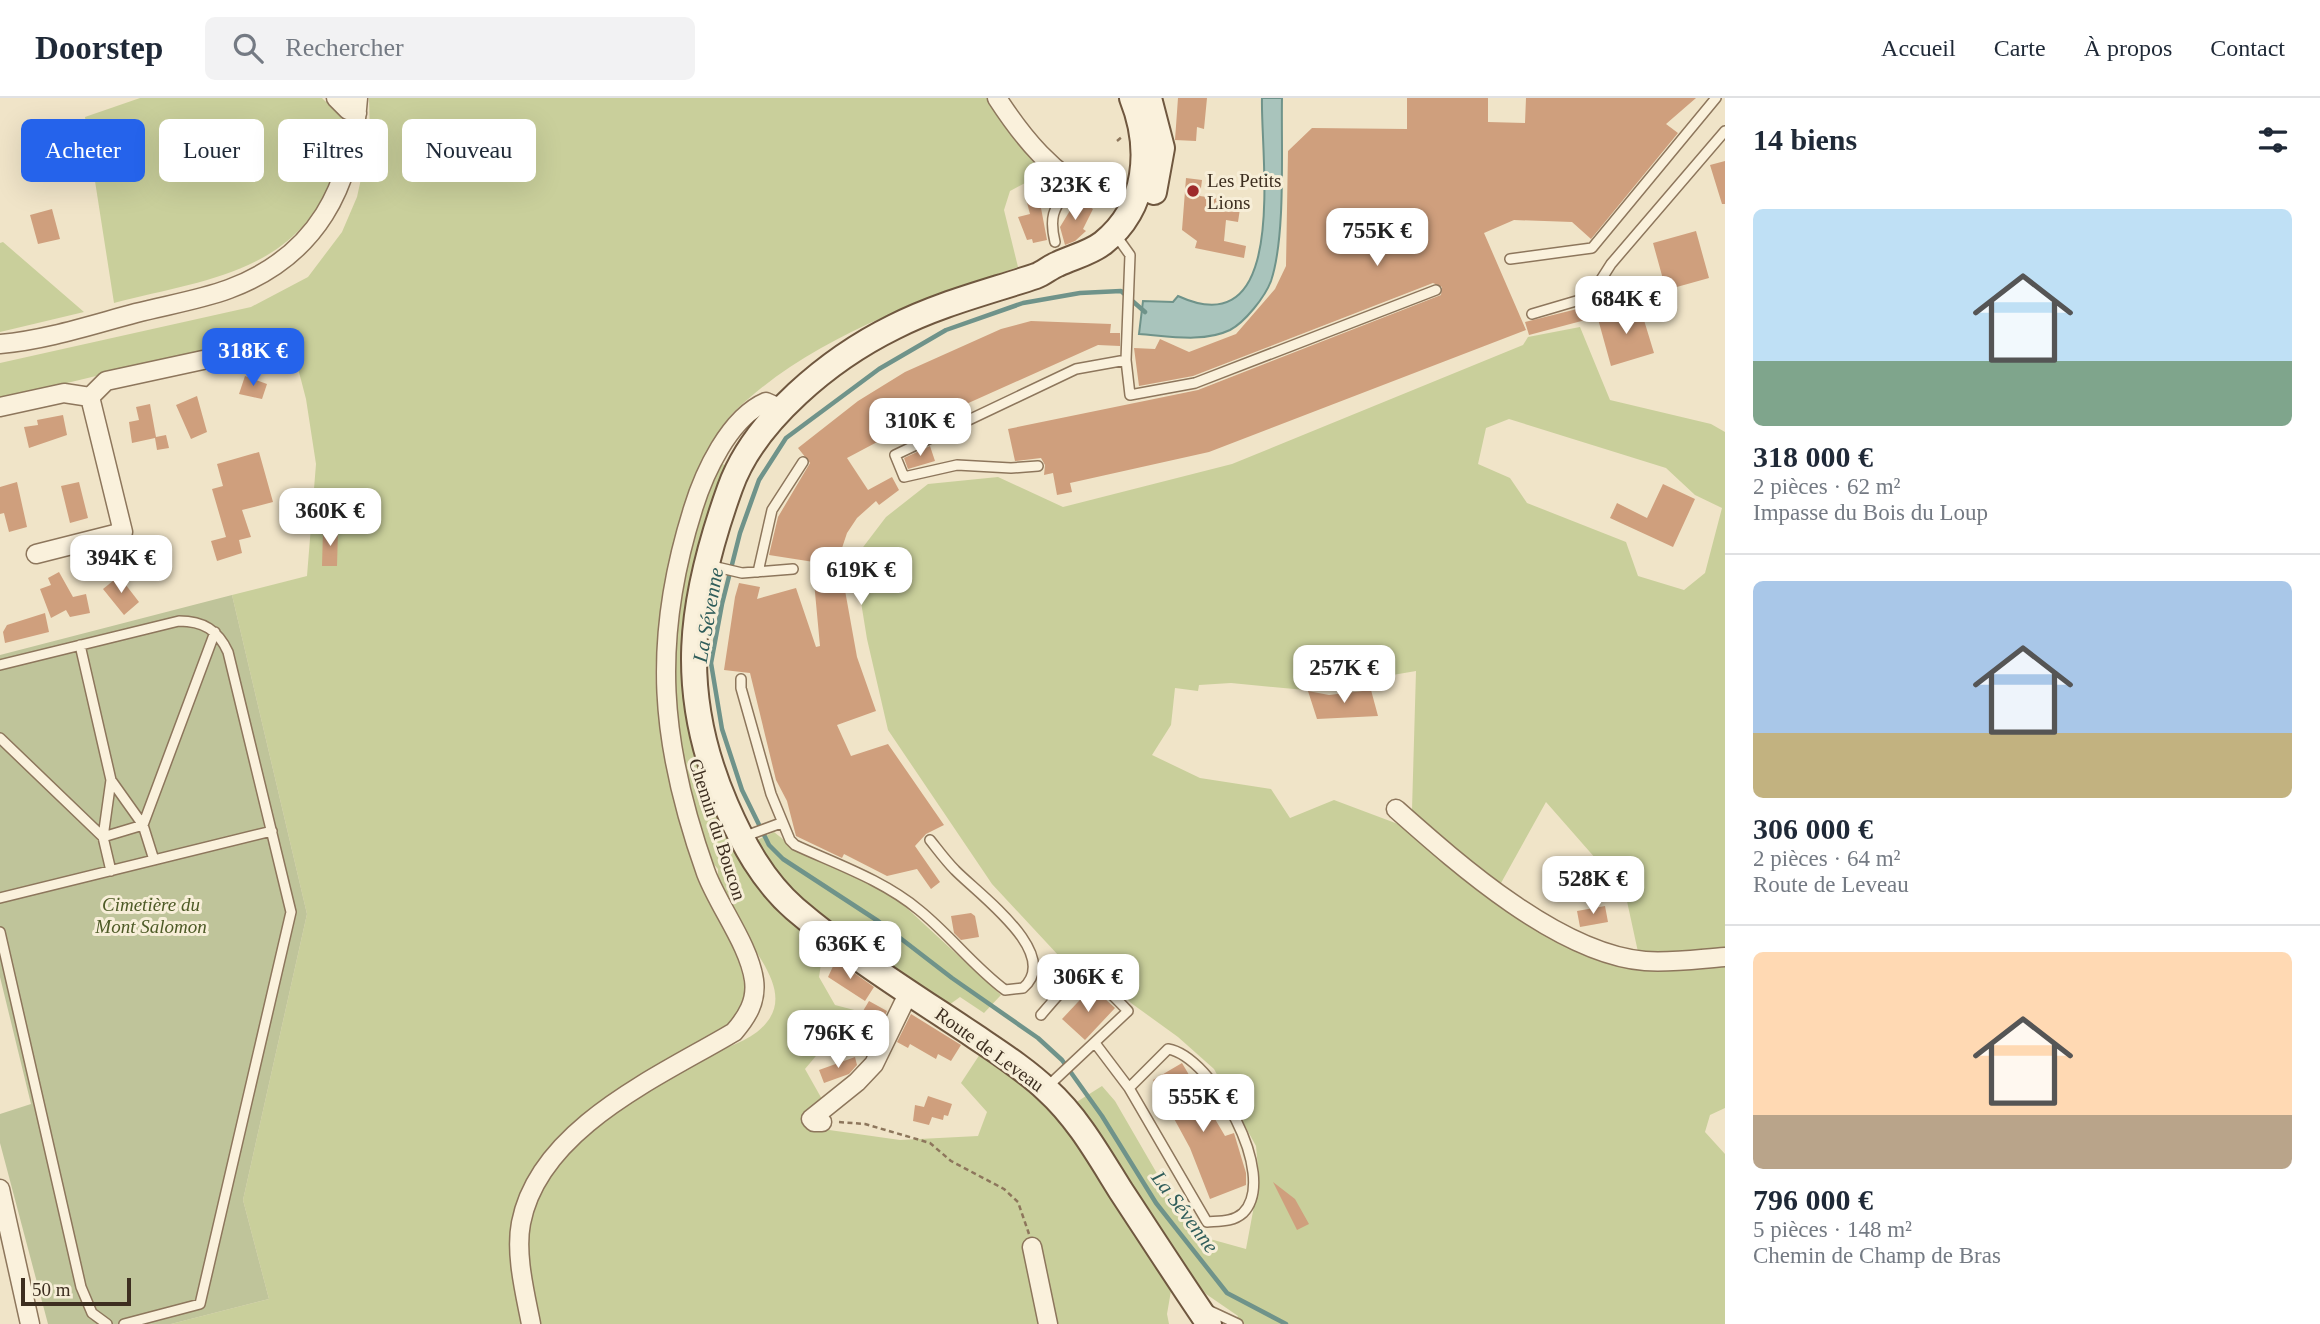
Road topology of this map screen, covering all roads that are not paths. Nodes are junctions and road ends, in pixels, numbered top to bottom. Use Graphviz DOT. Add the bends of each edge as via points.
graph roads {
  1 [pos="337,98"];
  2 [pos="998,98"];
  3 [pos="1132,98"];
  4 [pos="1149,98"];
  5 [pos="1716,98"];
  6 [pos="358,105"];
  7 [pos="1725,131"];
  8 [pos="1071,184"];
  9 [pos="1096,195"];
  10 [pos="1118,238"];
  11 [pos="1055,242"];
  12 [pos="1510,259"];
  13 [pos="1636,283"];
  14 [pos="1436,290"];
  15 [pos="1600,294"];
  16 [pos="1532,314"];
  17 [pos="0,344"];
  18 [pos="203,360"];
  19 [pos="1126,360"];
  20 [pos="90,397"];
  21 [pos="0,407"];
  22 [pos="782,409"];
  23 [pos="803,462"];
  24 [pos="1038,466"];
  25 [pos="36,554"];
  26 [pos="716,567"];
  27 [pos="793,569"];
  28 [pos="758,572"];
  29 [pos="215,632"];
  30 [pos="80,645"];
  31 [pos="0,665"];
  32 [pos="741,678"];
  33 [pos="0,738"];
  34 [pos="111,780"];
  35 [pos="1396,809"];
  36 [pos="781,823"];
  37 [pos="143,825"];
  38 [pos="272,831"];
  39 [pos="746,836"];
  40 [pos="103,837"];
  41 [pos="930,841"];
  42 [pos="154,860"];
  43 [pos="111,871"];
  44 [pos="0,898"];
  45 [pos="0,932"];
  46 [pos="1725,957"];
  47 [pos="909,992"];
  48 [pos="1041,1015"];
  49 [pos="1095,1043"];
  50 [pos="1054,1081"];
  51 [pos="1129,1088"];
  52 [pos="822,1122"];
  53 [pos="0,1189"];
  54 [pos="1032,1247"];
  55 [pos="8,1259"];
  56 [pos="1203,1315"];
  57 [pos="30,1324"];
  58 [pos="107,1324"];
  59 [pos="124,1324"];
  60 [pos="531,1324"];
  61 [pos="1048,1324"];
  62 [pos="1238,1324"];
  1 -- 6 [label="street" via="348,110"];
  2 -- 8 [label="street" via="1035,149"];
  3 -- 10 [label="street" via="1142,128 1143,178"];
  4 -- 10 [label="street" via="1158,123 1161,163 1147,212"];
  5 -- 12 [label="lane" via="1592,248"];
  6 -- 17 [label="street" via="346,173 323,218 297,247 263,272 201,297 46,337"];
  7 -- 15 [label="lane" via="1612,264 1597,286"];
  8 -- 9 [label="street"];
  8 -- 11 [label="lane" via="1053,212"];
  10 -- 19 [label="lane" via="1130,255"];
  10 -- 22 [label="street, Route de Leveau" via="1101,261 1085,269 1052,278 1033,277 892,328 852,353"];
  13 -- 15 [label="lane"];
  14 -- 19 [label="lane" via="1195,383 1130,395"];
  15 -- 16 [label="lane"];
  18 -- 20 [label="street" via="106,382"];
  19 -- 24 [label="lane" via="1076,369 895,455 904,477 957,465"];
  20 -- 21 [label="street" via="64,393"];
  20 -- 25 [label="street" via="123,532"];
  22 -- 26 [label="street, Route de Leveau" via="738,469"];
  22 -- 60 [label="street, Chemin du Boucon" via="766,402 744,418 727,438 697,494 666,641 664,694 671,750 706,873 750,963 754,1001 734,1032 616,1102 570,1138 544,1170 521,1224"];
  23 -- 28 [label="lane" via="772,510"];
  26 -- 28 [label="lane"];
  26 -- 39 [label="street, Route de Leveau" via="692,646 693,695 705,750"];
  27 -- 28 [label="lane"];
  29 -- 30 [label="lane" via="196,621 179,621"];
  29 -- 37 [label="lane"];
  29 -- 38 [label="lane" via="228,652"];
  30 -- 31 [label="lane"];
  30 -- 34 [label="lane"];
  32 -- 36 [label="lane"];
  33 -- 40 [label="lane"];
  34 -- 37 [label="lane"];
  34 -- 40 [label="lane"];
  35 -- 46 [label="street" via="1472,875 1572,939 1643,961"];
  36 -- 39 [label="lane"];
  36 -- 41 [label="lane" via="795,845 885,887 917,908 977,969 1005,990 1023,988 1034,974 1031,951 994,905 954,870"];
  37 -- 40 [label="lane"];
  37 -- 42 [label="lane"];
  38 -- 42 [label="lane"];
  38 -- 59 [label="lane" via="291,912 200,1304"];
  39 -- 47 [label="street, Route de Leveau" via="765,878 797,910"];
  40 -- 43 [label="lane"];
  42 -- 43 [label="lane"];
  43 -- 44 [label="lane"];
  45 -- 58 [label="lane" via="81,1287 92,1313"];
  47 -- 50 [label="street, Route de Leveau"];
  47 -- 52 [label="street" via="874,1064 811,1119"];
  48 -- 49 [label="lane" via="1072,979 1093,976 1128,1010"];
  49 -- 50 [label="lane"];
  49 -- 51 [label="lane"];
  50 -- 56 [label="street, Route de Leveau"];
  51 -- 51 [label="lane" via="1208,1222 1231,1220 1244,1212 1256,1177 1247,1146 1210,1077 1191,1059 1168,1049"];
  53 -- 55 [label="street"];
  54 -- 61 [label="street"];
  55 -- 57 [label="street"];
  56 -- 62 [label="lane"];
}
